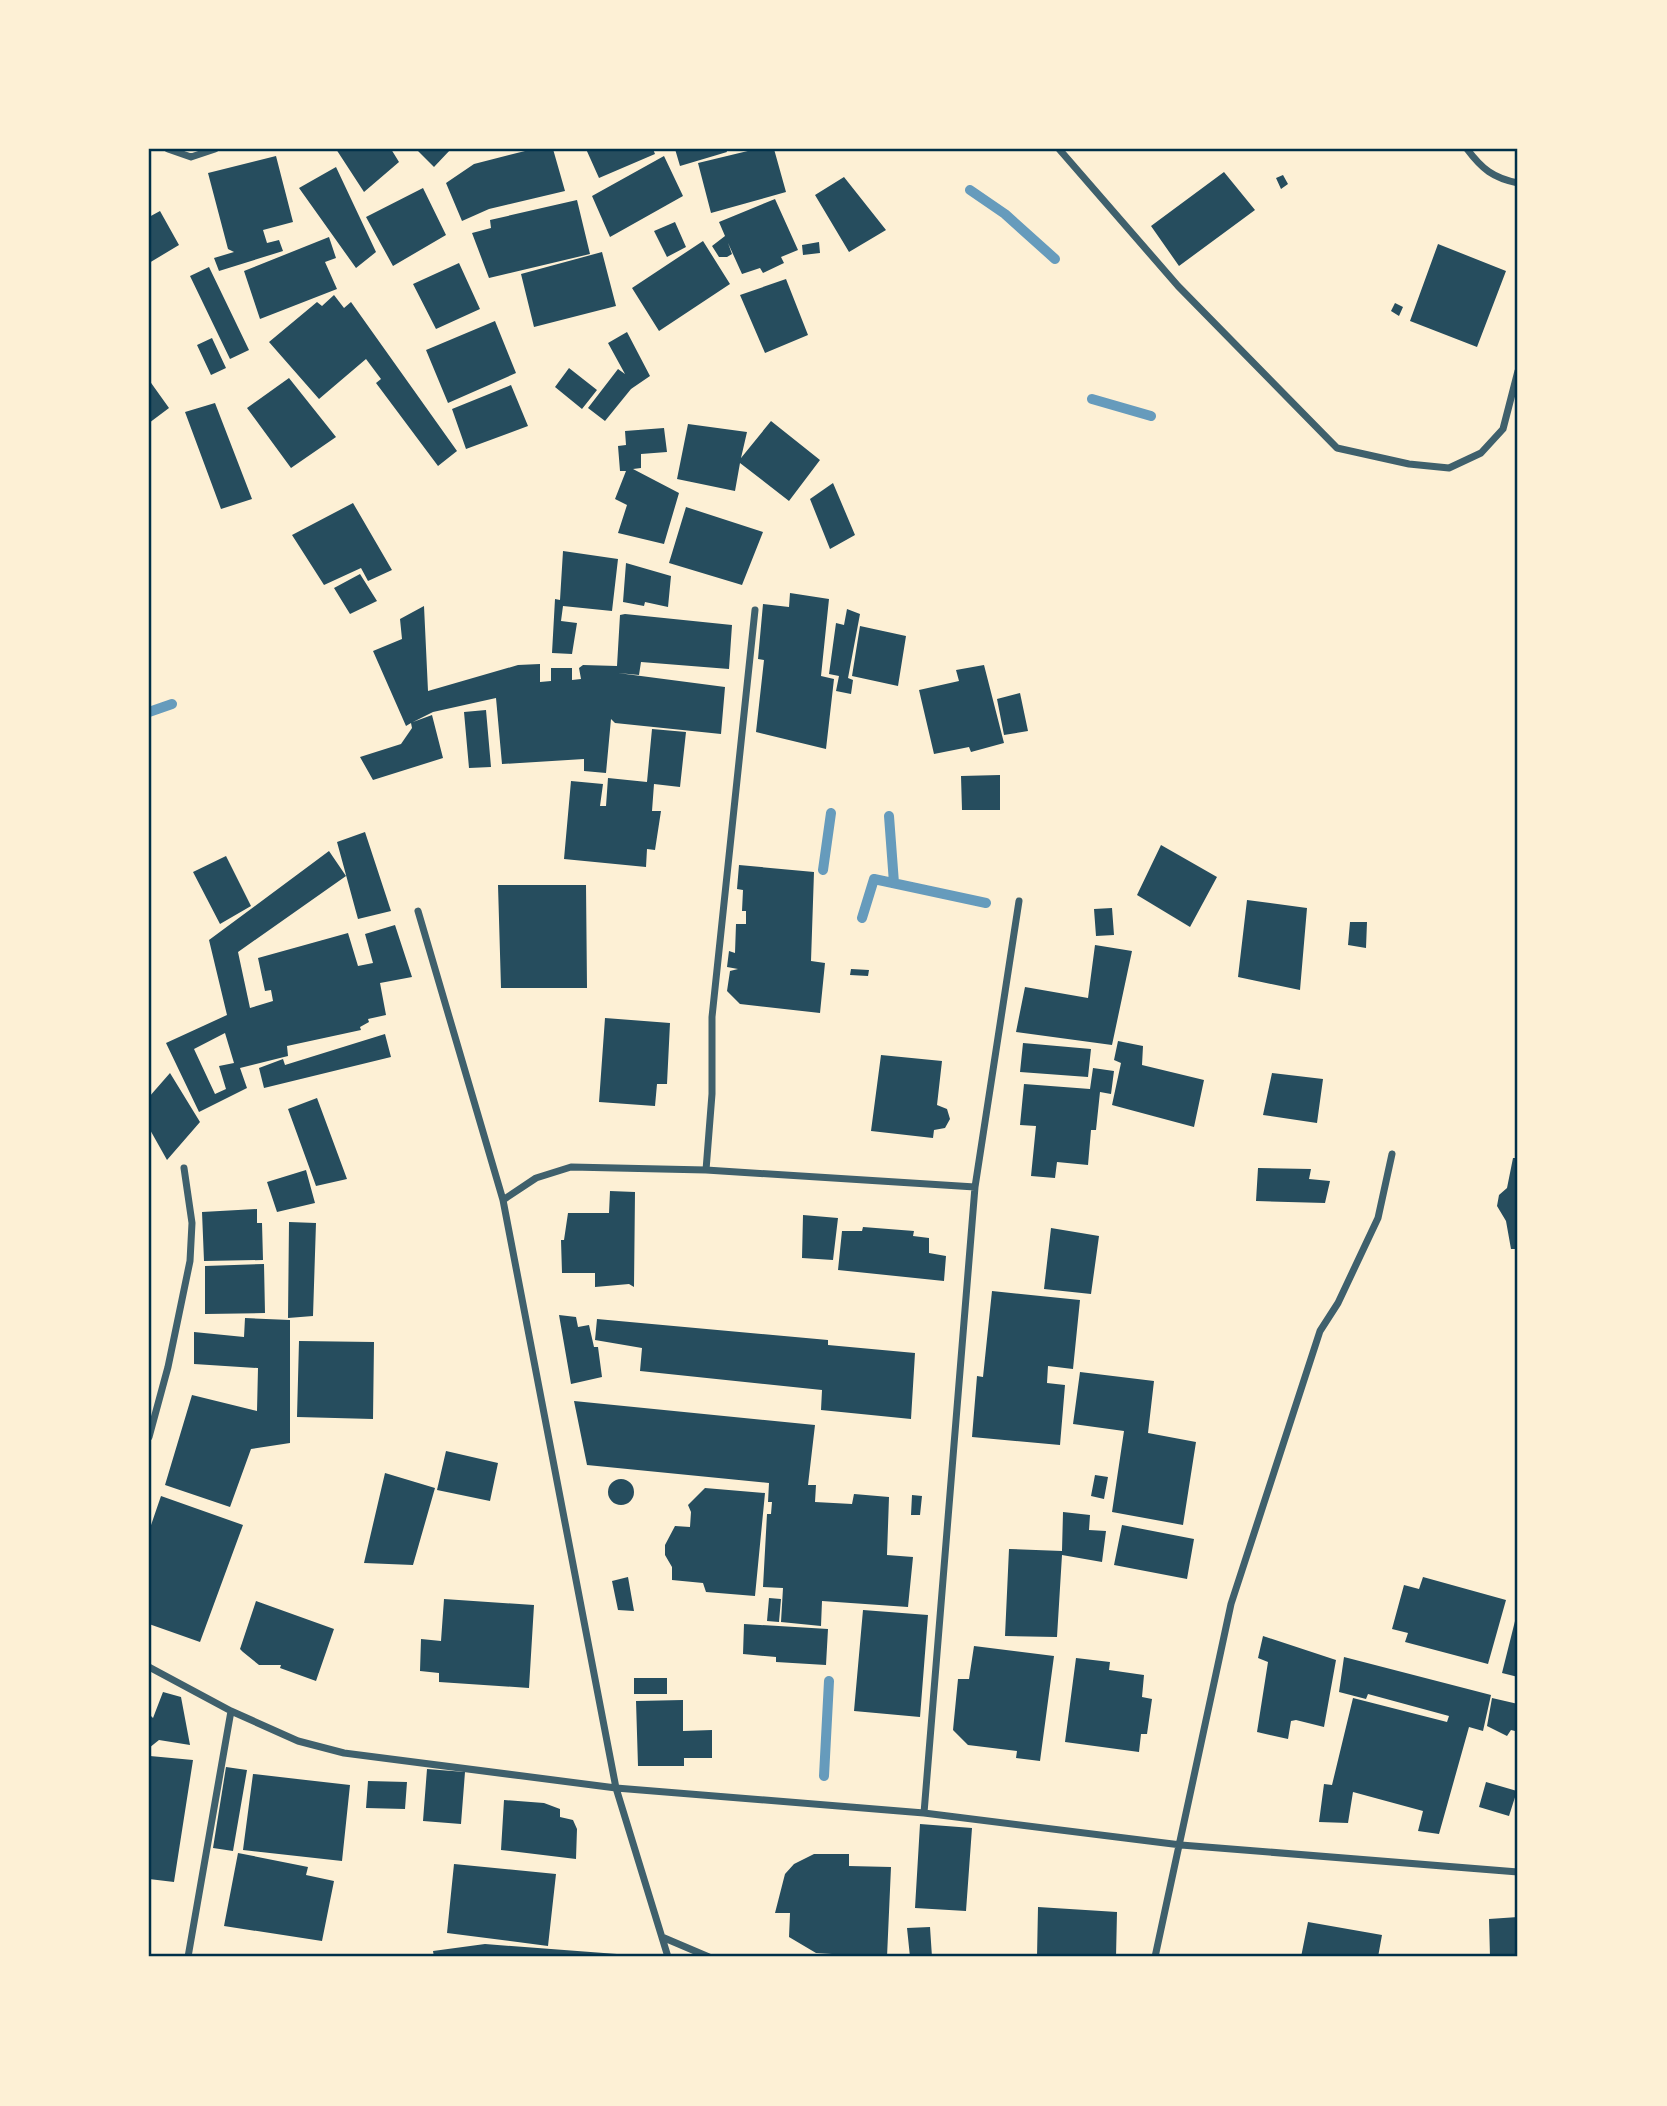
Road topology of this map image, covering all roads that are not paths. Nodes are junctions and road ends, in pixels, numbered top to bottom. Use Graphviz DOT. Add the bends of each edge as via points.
graph roads {
  1 [pos="167,149"];
  2 [pos="215,149"];
  3 [pos="1059,149"];
  4 [pos="1467,149"];
  5 [pos="1518,184"];
  6 [pos="1518,371"];
  7 [pos="755,610"];
  8 [pos="1019,901"];
  9 [pos="418,911"];
  10 [pos="1392,1154"];
  11 [pos="184,1168"];
  12 [pos="706,1170"];
  13 [pos="975,1187"];
  14 [pos="503,1200"];
  15 [pos="149,1437"];
  16 [pos="149,1667"];
  17 [pos="231,1712"];
  18 [pos="617,1788"];
  19 [pos="924,1813"];
  20 [pos="1181,1845"];
  21 [pos="1518,1872"];
  22 [pos="662,1937"];
  23 [pos="188,1957"];
  24 [pos="668,1957"];
  25 [pos="709,1957"];
  26 [pos="1155,1957"];
  1 -- 2 [label="street" via="191,157"];
  3 -- 6 [label="street" via="1178,286 1336,448 1449,468 1481,453 1503,429"];
  4 -- 5 [label="street" via="1484,170"];
  7 -- 12 [label="street" via="712,1017"];
  8 -- 13 [label="street"];
  9 -- 14 [label="street"];
  10 -- 20 [label="street" via="1378,1218 1320,1331 1231,1604"];
  11 -- 15 [label="street" via="192,1223 190,1261"];
  12 -- 13 [label="street"];
  12 -- 14 [label="street" via="571,1167 536,1178"];
  13 -- 19 [label="street"];
  14 -- 18 [label="street"];
  16 -- 17 [label="street"];
  17 -- 18 [label="street" via="298,1741 344,1753"];
  17 -- 23 [label="street"];
  18 -- 19 [label="street"];
  18 -- 22 [label="street"];
  19 -- 20 [label="street"];
  20 -- 21 [label="street"];
  20 -- 26 [label="street"];
  22 -- 24 [label="street"];
  22 -- 25 [label="street"];
}
